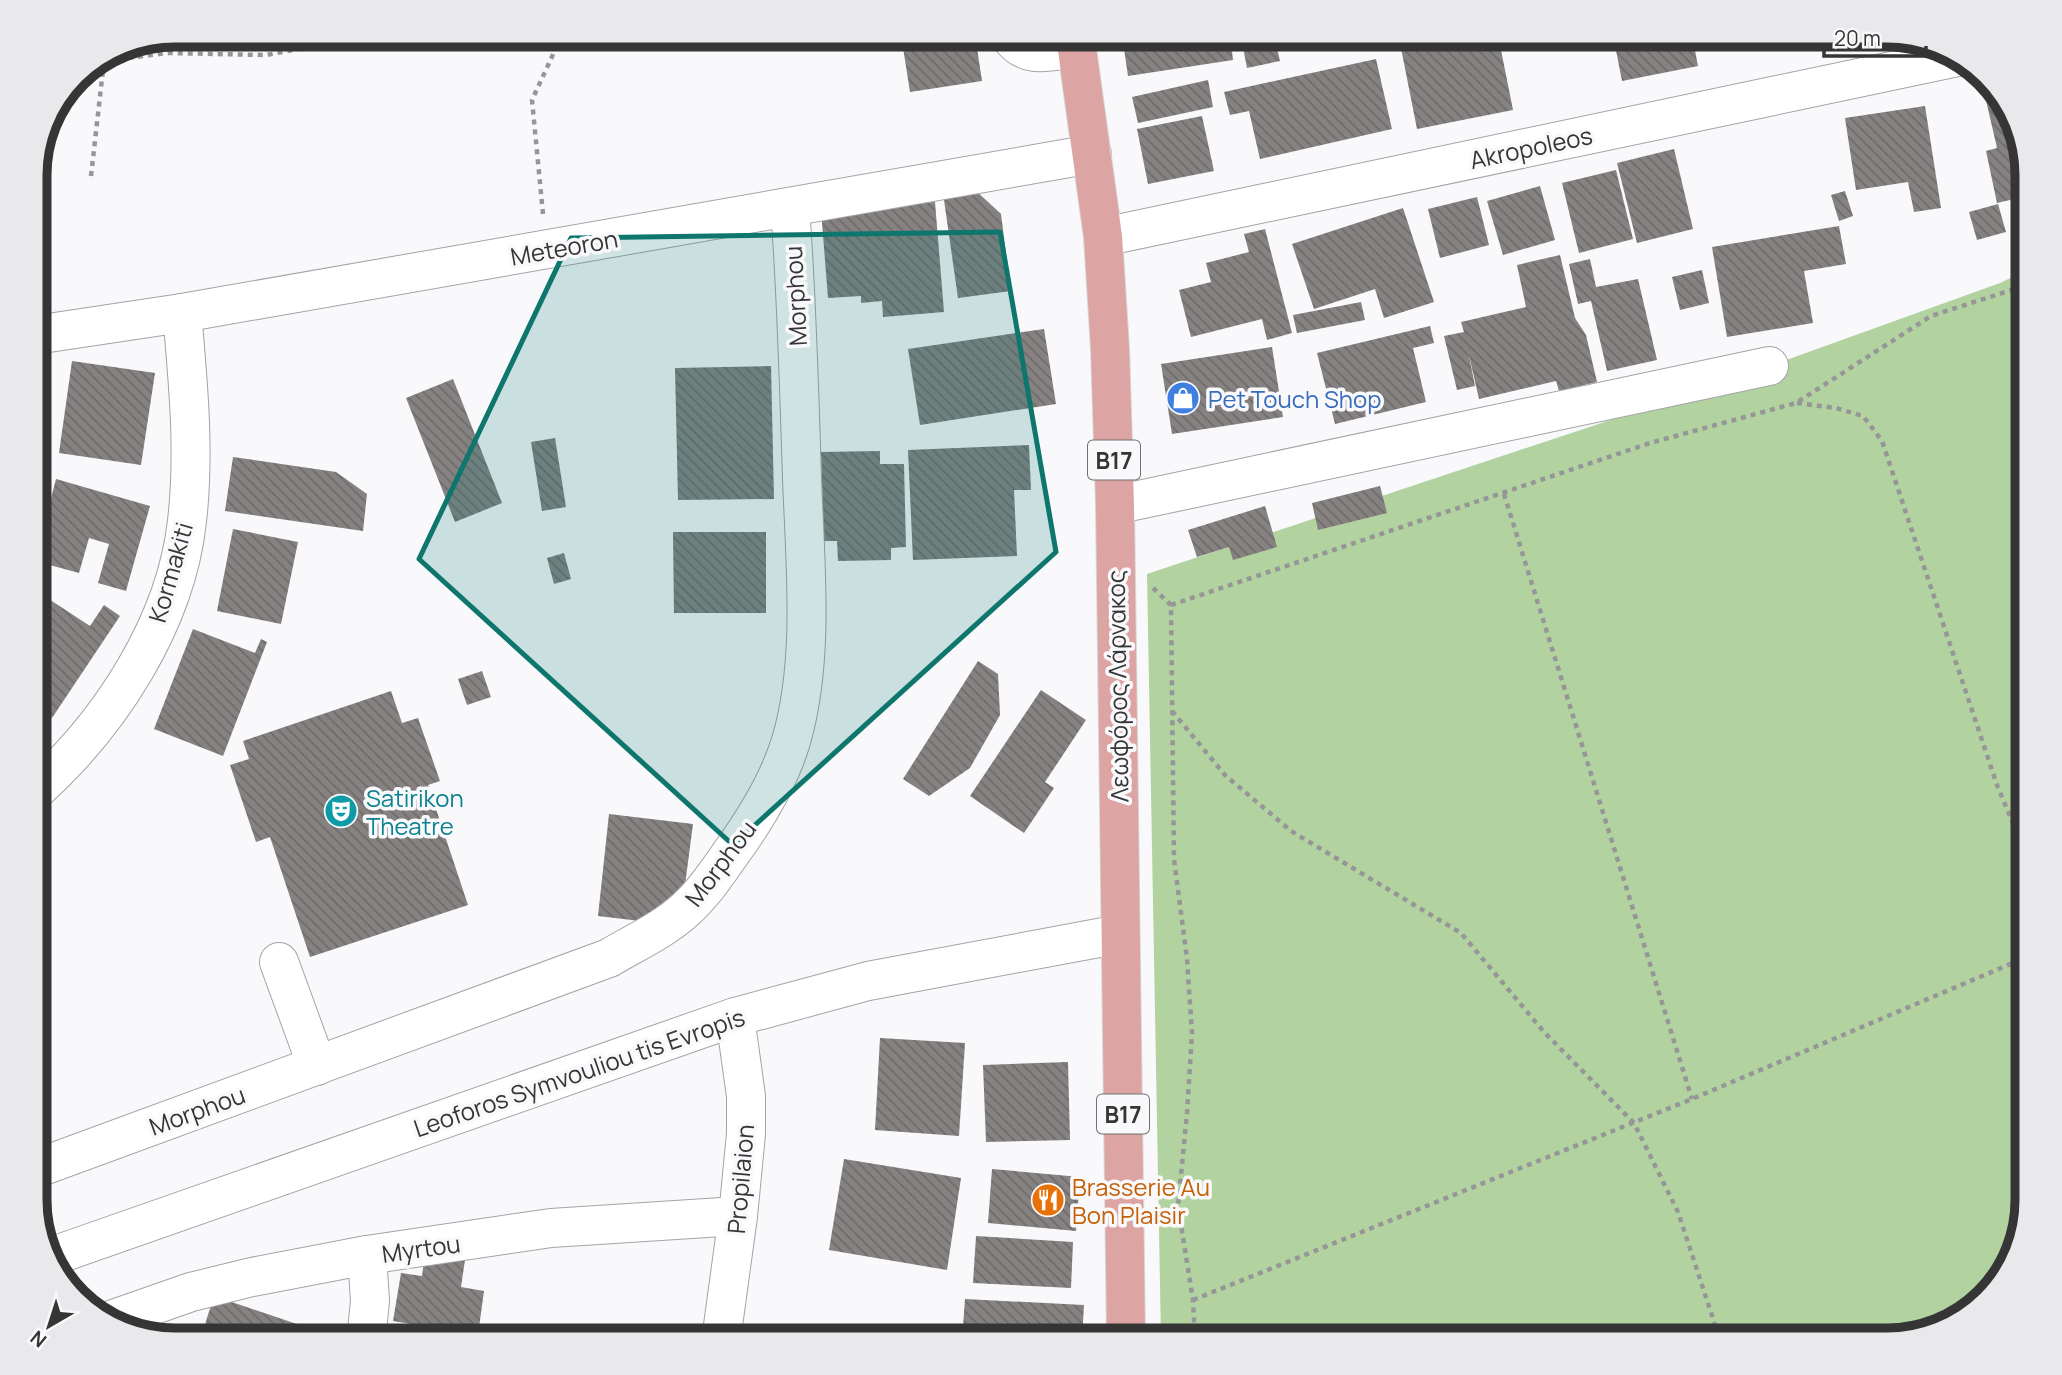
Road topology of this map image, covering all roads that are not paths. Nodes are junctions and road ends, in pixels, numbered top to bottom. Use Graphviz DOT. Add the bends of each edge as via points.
graph roads {
  1 [pos="1017,47"];
  2 [pos="1051,47"];
  3 [pos="1077,47"];
  4 [pos="1943,60"];
  5 [pos="1092,154"];
  6 [pos="790,208"];
  7 [pos="1103,237"];
  8 [pos="182,313"];
  9 [pos="48,333"];
  10 [pos="1769,366"];
  11 [pos="1115,505"];
  12 [pos="48,778"];
  13 [pos="1120,934"];
  14 [pos="279,962"];
  15 [pos="735,1017"];
  16 [pos="317,1066"];
  17 [pos="48,1164"];
  18 [pos="738,1216"];
  19 [pos="59,1254"];
  20 [pos="367,1255"];
  21 [pos="122,1316"];
  22 [pos="367,1328"];
  23 [pos="723,1328"];
  24 [pos="1126,1328"];
  1 -- 2 [label="street" via="1031,52"];
  3 -- 5 [label="main road, Λεωφόρος Λάρνακος / B17"];
  4 -- 7 [label="street, Akropoleos"];
  5 -- 6 [label="street, Meteoron"];
  5 -- 7 [label="main road, Λεωφόρος Λάρνακος / B17"];
  6 -- 8 [label="street, Meteoron"];
  6 -- 16 [label="street, Morphou" via="806,621 800,701 790,742 770,789 709,884 684,911 657,929 608,958"];
  7 -- 11 [label="main road, Λεωφόρος Λάρνακος / B17"];
  8 -- 9 [label="street, Meteoron"];
  8 -- 12 [label="street, Kormakiti" via="190,458 187,522 177,569 161,617 113,706"];
  10 -- 11 [label="street"];
  11 -- 13 [label="main road, Λεωφόρος Λάρνακος / B17"];
  13 -- 15 [label="street, Leoforos Symvouliou tis Evropis" via="868,981"];
  13 -- 24 [label="main road, Λεωφόρος Λάρνακος / B17"];
  14 -- 16 [label="street"];
  15 -- 18 [label="street, Propilaion" via="747,1134"];
  15 -- 19 [label="street, Leoforos Symvouliou tis Evropis"];
  16 -- 17 [label="street, Morphou"];
  18 -- 20 [label="street, Myrtou" via="551,1228"];
  18 -- 23 [label="street, Propilaion"];
  20 -- 21 [label="street, Myrtou" via="191,1292"];
  20 -- 22 [label="street"];
}
